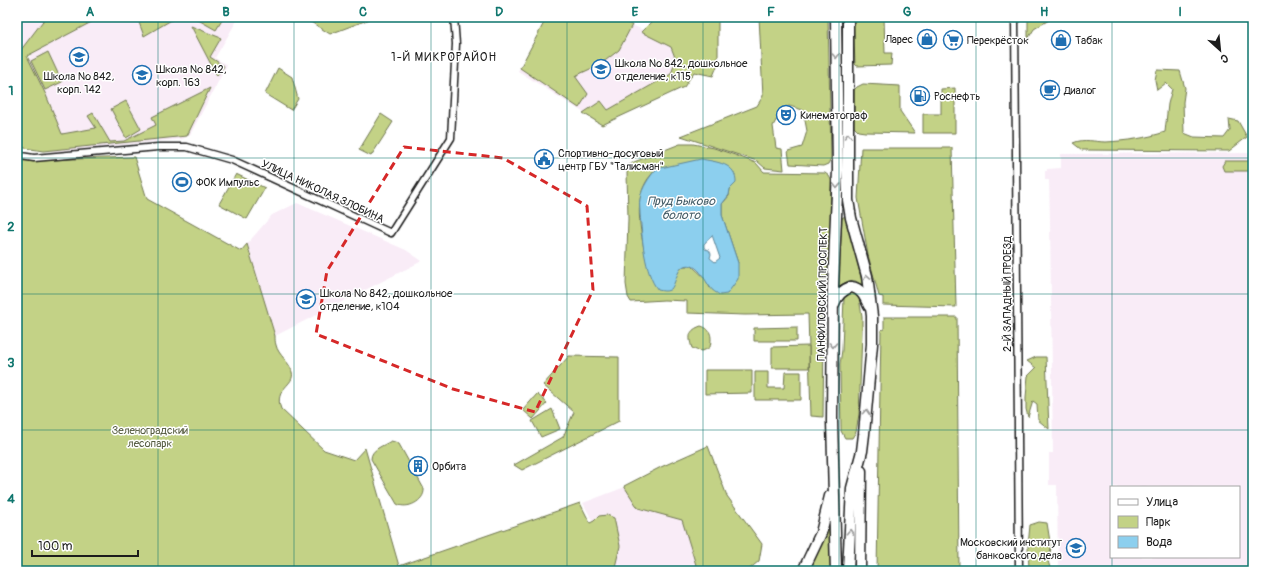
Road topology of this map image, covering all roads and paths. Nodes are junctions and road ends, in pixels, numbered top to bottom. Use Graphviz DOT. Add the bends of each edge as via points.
graph roads {
  1 [pos="454,17"];
  2 [pos="836,17"];
  3 [pos="848,17"];
  4 [pos="1015,17"];
  5 [pos="17,154"];
  6 [pos="833,306"];
  7 [pos="872,316"];
  8 [pos="862,451"];
  9 [pos="833,474"];
  10 [pos="803,571"];
  11 [pos="836,571"];
  12 [pos="848,571"];
  13 [pos="860,571"];
  14 [pos="1019,571"];
  1 -- 5 [label="street, УЛИЦА НИКОЛАЯ ЗЛОБИНА" via="456,44 451,138 391,234 232,160 187,147 158,147 34,158"];
  2 -- 6 [label="main road, ПАНФИЛОВСКИЙ ПРОСПЕКТ, one-way" via="838,170"];
  7 -- 3 [label="main road, one-way" via="867,276 848,200"];
  4 -- 14 [label="street, 2-Й ЗАПАДНЫЙ ПРОЕЗД"];
  6 -- 7 [label="main road" via="841,292 851,286 856,287 863,294"];
  6 -- 9 [label="main road, ПАНФИЛОВСКИЙ ПРОСПЕКТ, one-way"];
  8 -- 7 [label="main road, one-way" via="872,344"];
  12 -- 8 [label="main road, one-way" via="852,488"];
  8 -- 13 [label="main road"];
  9 -- 10 [label="main road" via="823,527"];
  9 -- 11 [label="main road, ПАНФИЛОВСКИЙ ПРОСПЕКТ"];
}
